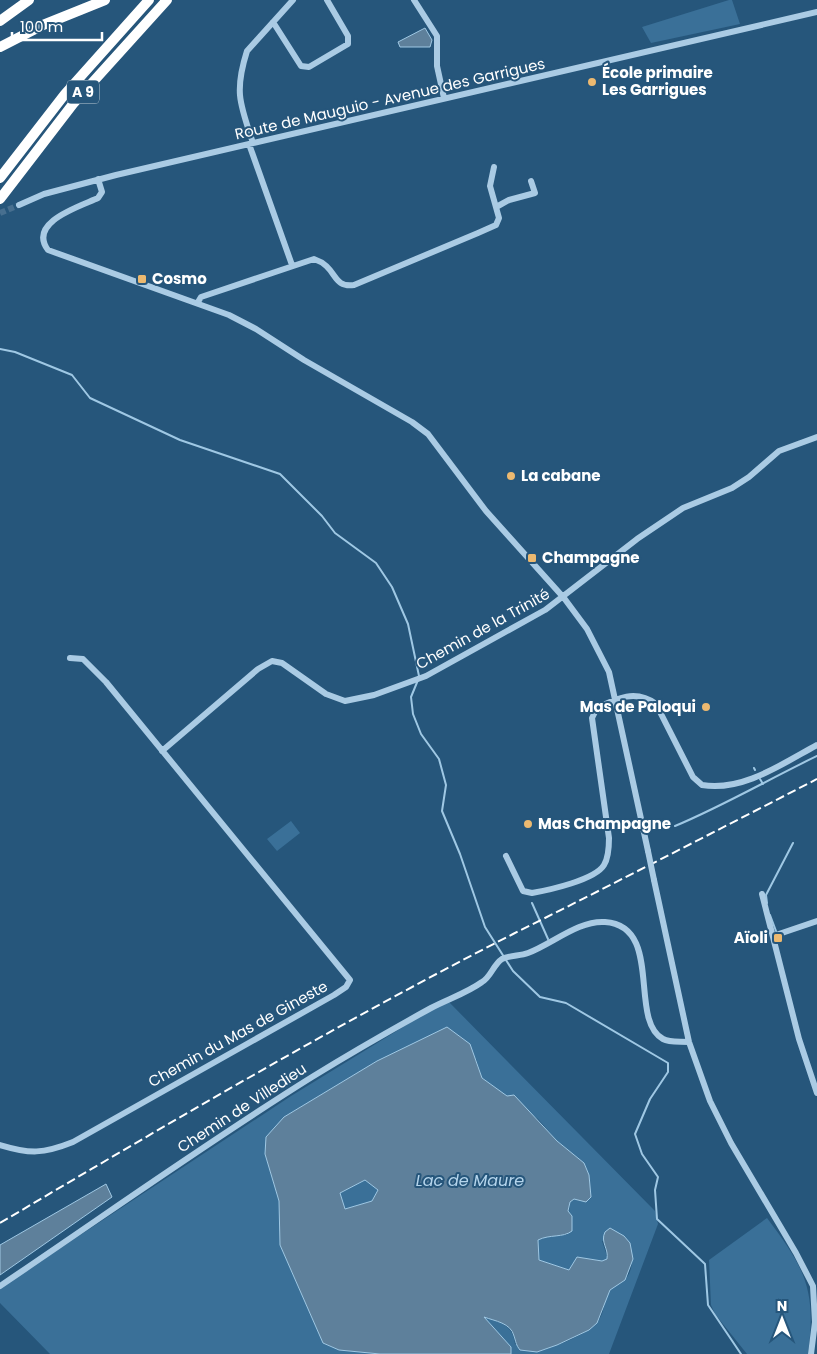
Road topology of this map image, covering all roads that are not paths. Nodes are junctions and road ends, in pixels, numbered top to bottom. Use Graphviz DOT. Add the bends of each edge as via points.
graph roads {
  1 [pos="29,0"];
  2 [pos="105,0"];
  3 [pos="149,0"];
  4 [pos="167,0"];
  5 [pos="293,0"];
  6 [pos="327,0"];
  7 [pos="414,0"];
  8 [pos="817,12"];
  9 [pos="0,21"];
  10 [pos="273,22"];
  11 [pos="0,47"];
  12 [pos="444,98"];
  13 [pos="251,143"];
  14 [pos="494,166"];
  15 [pos="0,178"];
  16 [pos="98,179"];
  17 [pos="531,181"];
  18 [pos="0,200"];
  19 [pos="19,204"];
  20 [pos="498,206"];
  21 [pos="292,265"];
  22 [pos="198,302"];
  23 [pos="817,437"];
  24 [pos="564,598"];
  25 [pos="70,658"];
  26 [pos="616,699"];
  27 [pos="817,745"];
  28 [pos="162,751"];
  29 [pos="506,856"];
  30 [pos="762,894"];
  31 [pos="817,921"];
  32 [pos="773,936"];
  33 [pos="689,1042"];
  34 [pos="817,1093"];
  35 [pos="0,1145"];
  36 [pos="815,1285"];
  37 [pos="0,1286"];
  38 [pos="811,1354"];
  1 -- 9 [label="highway"];
  2 -- 11 [label="highway" via="43,25"];
  3 -- 15 [label="highway, A 9" via="65,94"];
  4 -- 18 [label="highway, A 9" via="73,104"];
  5 -- 10 [label="street"];
  6 -- 10 [label="street" via="349,41 309,67 301,66"];
  7 -- 12 [label="street" via="437,36 437,66"];
  8 -- 12 [label="street, Route de Mauguio - Avenue des Garrigues"];
  10 -- 13 [label="street" via="247,51 238,90"];
  12 -- 13 [label="street, Route de Mauguio - Avenue des Garrigues"];
  13 -- 16 [label="street, Route de Mauguio - Avenue des Garrigues"];
  13 -- 21 [label="street"];
  14 -- 20 [label="street" via="490,186"];
  16 -- 19 [label="street, Route de Mauguio - Avenue des Garrigues"];
  16 -- 22 [label="street" via="102,192 98,198 47,225 44,238 48,250"];
  17 -- 20 [label="street" via="535,192"];
  20 -- 21 [label="street" via="496,225 354,285 340,284 324,262 314,259"];
  21 -- 22 [label="street" via="200,297"];
  22 -- 24 [label="street" via="256,329 420,428 443,452 508,537"];
  23 -- 24 [label="street, Chemin de la Trinité" via="779,451 732,488 683,508"];
  24 -- 26 [label="street" via="600,651"];
  24 -- 28 [label="street, Chemin de la Trinité" via="426,676 355,700 335,699 282,663 266,664"];
  25 -- 28 [label="street" via="83,659 90,665"];
  26 -- 27 [label="street" via="642,696 656,704 693,777 702,785 730,787"];
  26 -- 29 [label="street" via="597,708 592,718 609,838 604,865 591,875 532,893 524,891"];
  26 -- 33 [label="street, bridge"];
  28 -- 35 [label="street, Chemin du Mas de Gineste" via="350,980 334,995 73,1142 41,1152"];
  30 -- 32 [label="street"];
  31 -- 32 [label="street"];
  32 -- 34 [label="street" via="799,1039"];
  33 -- 36 [label="street" via="710,1101 728,1136"];
  33 -- 37 [label="street, Chemin de Villedieu" via="666,1040 654,1030 644,1000 644,966 631,936 619,926 606,922 589,923 527,954 504,959 484,981 311,1078"];
  36 -- 38 [label="street"];
}
